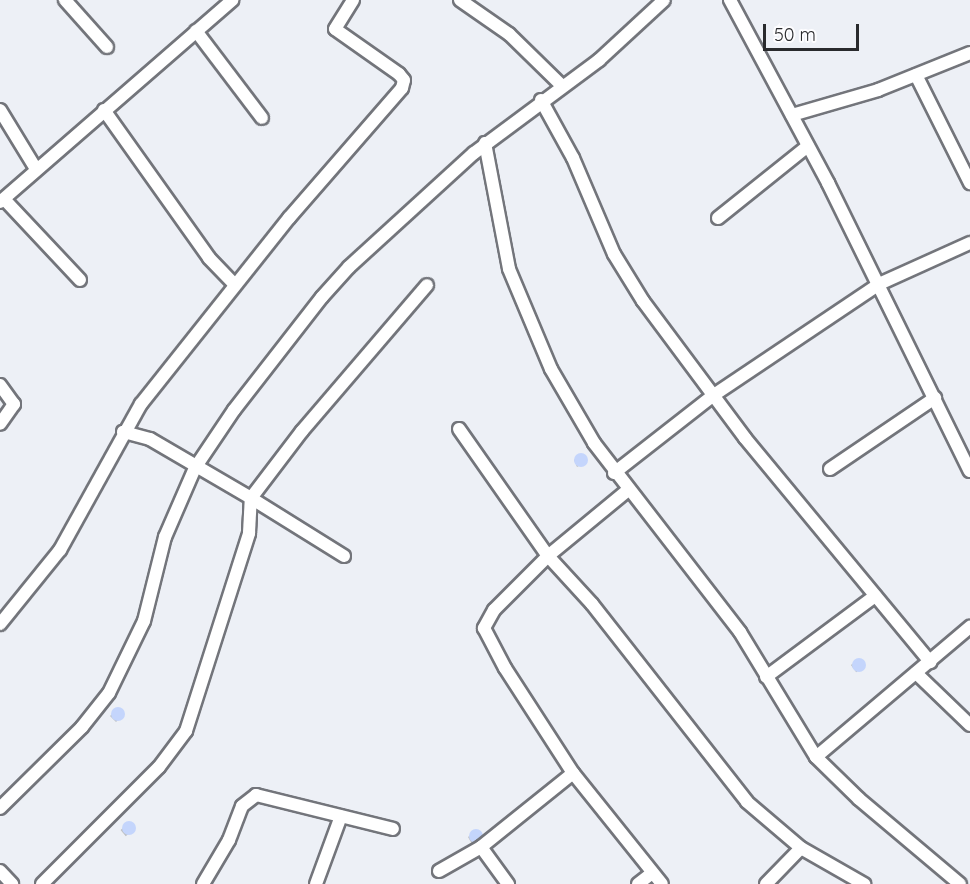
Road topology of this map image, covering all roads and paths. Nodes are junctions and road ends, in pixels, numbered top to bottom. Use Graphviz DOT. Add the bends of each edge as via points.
graph roads {
  1 [pos="65,0"];
  2 [pos="232,0"];
  3 [pos="353,0"];
  4 [pos="460,0"];
  5 [pos="664,0"];
  6 [pos="730,0"];
  7 [pos="217,5"];
  8 [pos="196,32"];
  9 [pos="107,47"];
  10 [pos="970,53"];
  11 [pos="916,75"];
  12 [pos="561,85"];
  13 [pos="541,100"];
  14 [pos="0,110"];
  15 [pos="104,110"];
  16 [pos="792,115"];
  17 [pos="262,118"];
  18 [pos="485,143"];
  19 [pos="808,146"];
  20 [pos="36,169"];
  21 [pos="970,183"];
  22 [pos="2,200"];
  23 [pos="718,218"];
  24 [pos="970,243"];
  25 [pos="80,280"];
  26 [pos="879,284"];
  27 [pos="235,285"];
  28 [pos="427,285"];
  29 [pos="0,385"];
  30 [pos="714,395"];
  31 [pos="935,398"];
  32 [pos="0,424"];
  33 [pos="459,429"];
  34 [pos="123,432"];
  35 [pos="195,468"];
  36 [pos="830,469"];
  37 [pos="970,471"];
  38 [pos="614,473"];
  39 [pos="628,490"];
  40 [pos="251,498"];
  41 [pos="344,556"];
  42 [pos="548,556"];
  43 [pos="875,596"];
  44 [pos="0,624"];
  45 [pos="970,627"];
  46 [pos="930,662"];
  47 [pos="916,673"];
  48 [pos="766,677"];
  49 [pos="970,725"];
  50 [pos="816,757"];
  51 [pos="573,773"];
  52 [pos="0,808"];
  53 [pos="341,816"];
  54 [pos="393,829"];
  55 [pos="481,847"];
  56 [pos="801,848"];
  57 [pos="0,871"];
  58 [pos="439,871"];
  59 [pos="652,873"];
  60 [pos="47,883"];
  61 [pos="12,884"];
  62 [pos="203,884"];
  63 [pos="316,884"];
  64 [pos="508,884"];
  65 [pos="638,884"];
  66 [pos="663,884"];
  67 [pos="766,884"];
  68 [pos="864,884"];
  69 [pos="960,884"];
  1 -- 9 [label="street"];
  2 -- 7 [label="street"];
  3 -- 27 [label="street" via="337,20 336,32 399,74 404,84"];
  4 -- 12 [label="street" via="509,34"];
  5 -- 12 [label="street" via="634,31"];
  6 -- 16 [label="street"];
  7 -- 8 [label="street"];
  8 -- 15 [label="street"];
  8 -- 17 [label="street"];
  10 -- 11 [label="street"];
  11 -- 16 [label="street"];
  11 -- 21 [label="street"];
  12 -- 13 [label="street"];
  13 -- 18 [label="street"];
  13 -- 30 [label="street" via="573,158 614,254 643,302"];
  14 -- 20 [label="street"];
  15 -- 20 [label="street"];
  15 -- 27 [label="street" via="209,258"];
  16 -- 19 [label="street"];
  18 -- 35 [label="street" via="349,267 234,410"];
  18 -- 38 [label="street" via="499,233 520,298 551,369"];
  19 -- 23 [label="street"];
  19 -- 26 [label="street"];
  20 -- 22 [label="street"];
  22 -- 25 [label="street"];
  24 -- 26 [label="street"];
  26 -- 30 [label="street"];
  26 -- 31 [label="street"];
  27 -- 34 [label="street"];
  28 -- 40 [label="street" via="302,431"];
  29 -- 32 [label="street" via="14,404"];
  30 -- 38 [label="street"];
  30 -- 43 [label="street"];
  31 -- 36 [label="street"];
  31 -- 37 [label="street"];
  33 -- 42 [label="street"];
  34 -- 35 [label="street" via="150,439"];
  34 -- 44 [label="street" via="60,550"];
  35 -- 40 [label="street"];
  35 -- 52 [label="street" via="165,537 144,621 109,693 82,727"];
  38 -- 39 [label="street"];
  39 -- 42 [label="street"];
  39 -- 48 [label="street" via="740,632"];
  40 -- 41 [label="street"];
  40 -- 60 [label="street" via="246,545 186,731 159,766"];
  42 -- 51 [label="street" via="494,610 484,628 505,668"];
  42 -- 56 [label="street" via="592,604 747,802"];
  43 -- 46 [label="street"];
  43 -- 48 [label="street"];
  45 -- 46 [label="street"];
  46 -- 47 [label="street"];
  47 -- 49 [label="street"];
  47 -- 50 [label="street"];
  48 -- 50 [label="street"];
  50 -- 69 [label="street" via="859,799"];
  51 -- 55 [label="street"];
  51 -- 59 [label="street"];
  53 -- 54 [label="street"];
  53 -- 62 [label="street" via="263,794 251,797 242,806 229,840"];
  53 -- 63 [label="street"];
  55 -- 58 [label="street"];
  55 -- 64 [label="street"];
  56 -- 67 [label="street"];
  56 -- 68 [label="street"];
  57 -- 61 [label="street"];
  59 -- 65 [label="street"];
  59 -- 66 [label="street"];
}
